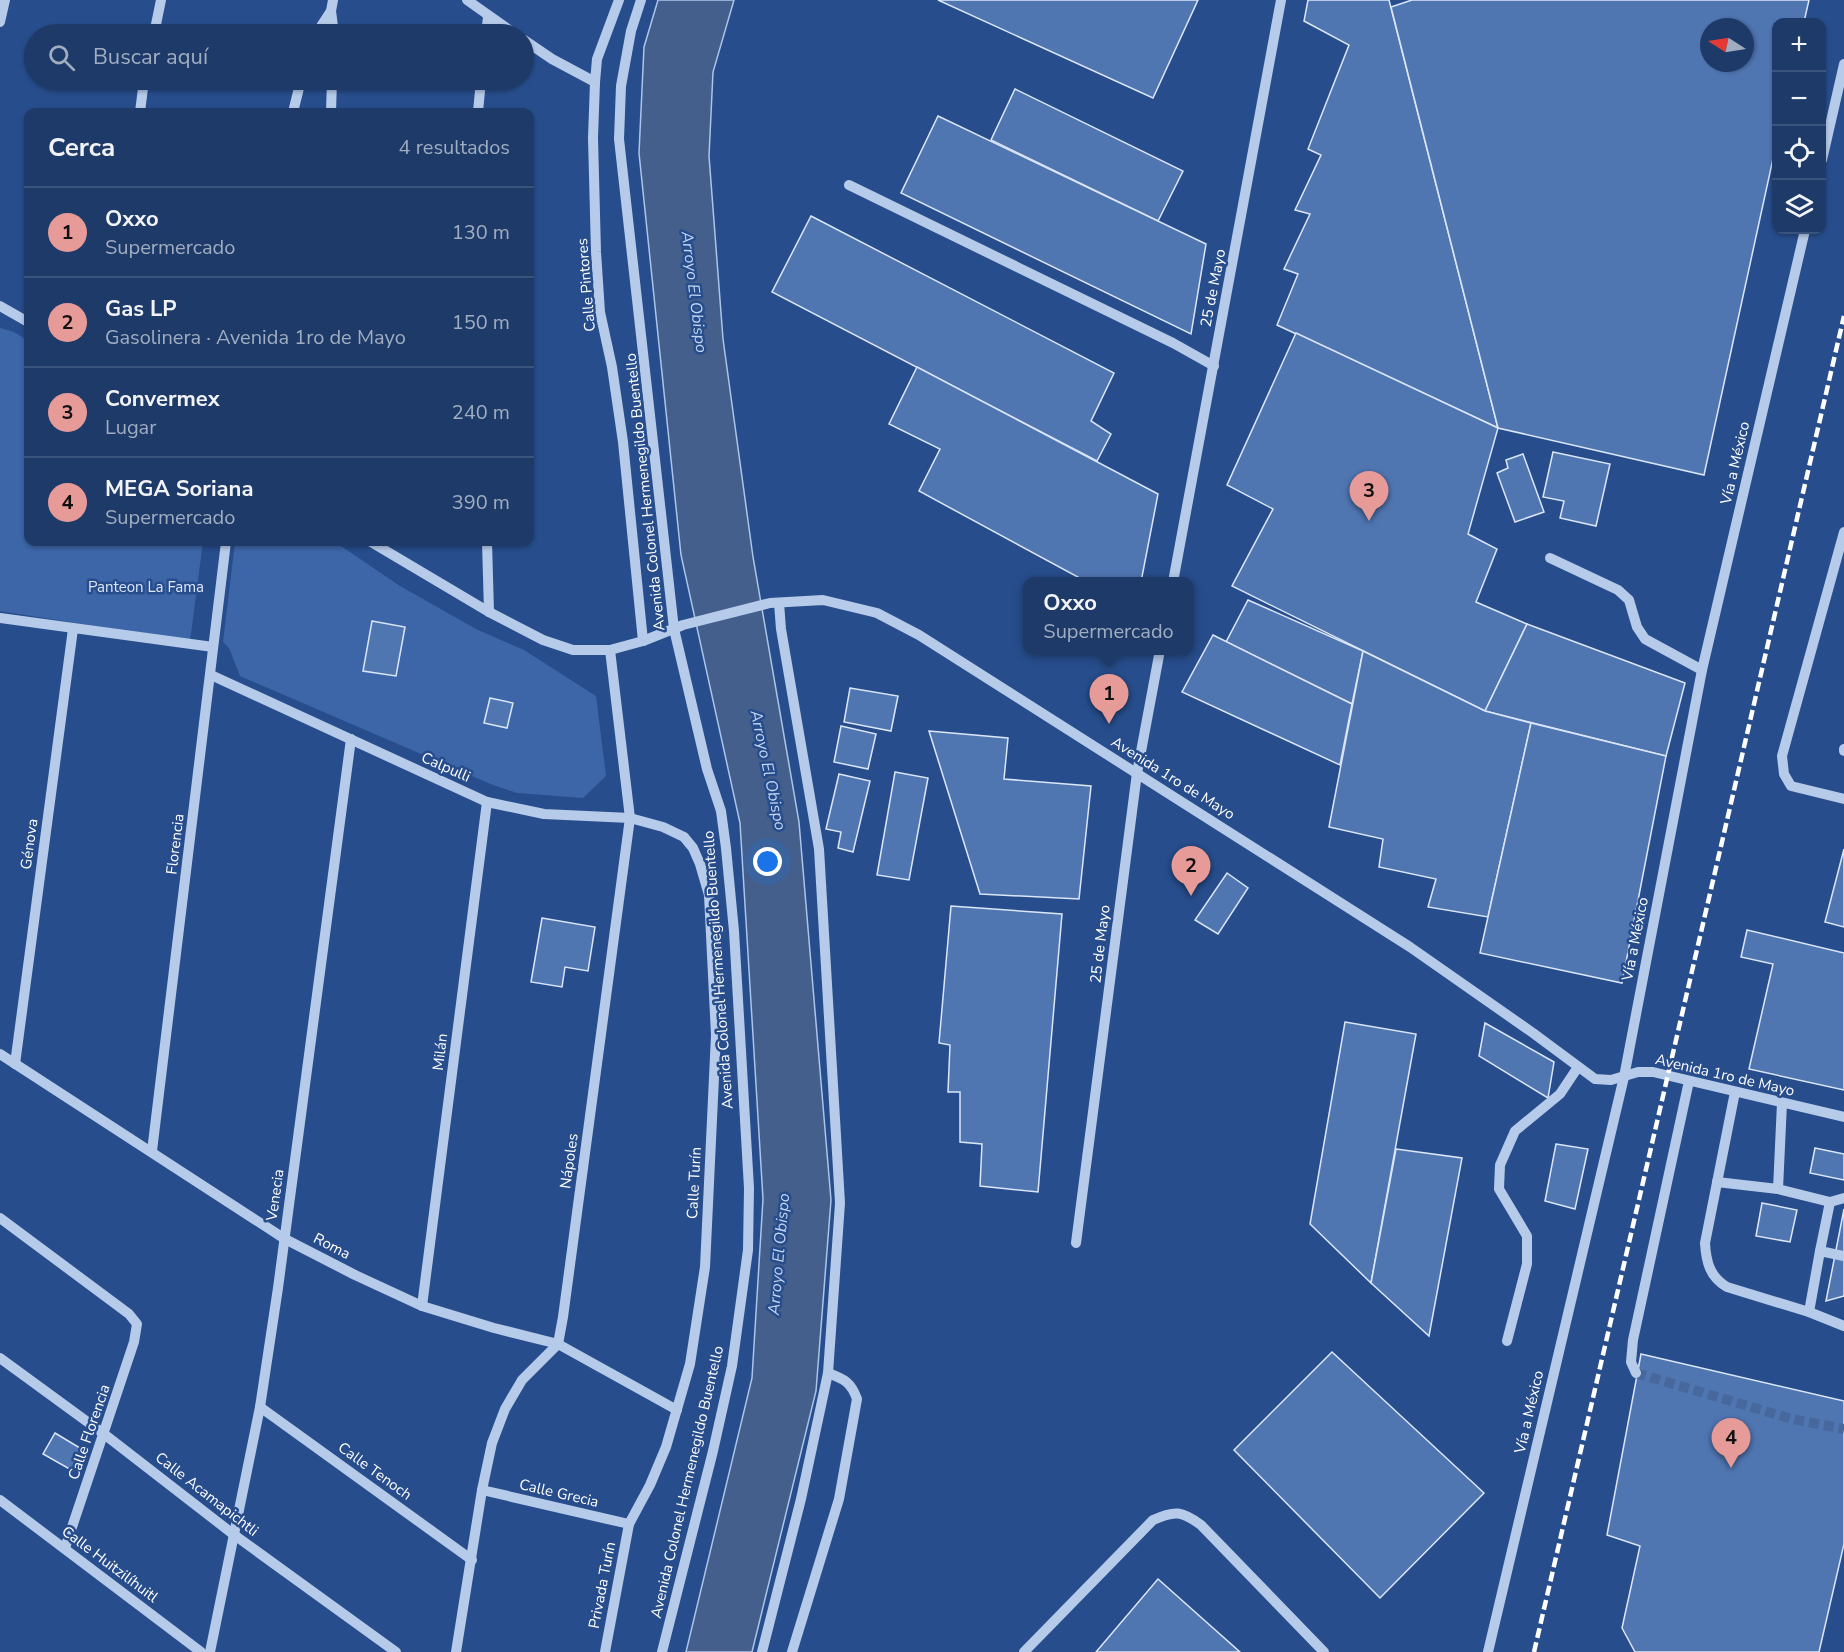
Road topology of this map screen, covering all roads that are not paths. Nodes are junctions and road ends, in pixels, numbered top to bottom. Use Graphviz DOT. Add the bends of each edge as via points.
graph roads {
  1 [pos="5,0"];
  2 [pos="161,0"];
  3 [pos="467,0"];
  4 [pos="619,0"];
  5 [pos="641,0"];
  6 [pos="1281,0"];
  7 [pos="332,5"];
  8 [pos="488,17"];
  9 [pos="0,22"];
  10 [pos="156,24"];
  11 [pos="322,24"];
  12 [pos="333,24"];
  13 [pos="487,24"];
  14 [pos="499,24"];
  15 [pos="534,47"];
  16 [pos="1844,64"];
  17 [pos="595,82"];
  18 [pos="143,90"];
  19 [pos="298,90"];
  20 [pos="332,90"];
  21 [pos="480,90"];
  22 [pos="140,108"];
  23 [pos="294,108"];
  24 [pos="331,108"];
  25 [pos="478,108"];
  26 [pos="1826,139"];
  27 [pos="849,185"];
  28 [pos="1804,234"];
  29 [pos="0,306"];
  30 [pos="24,320"];
  31 [pos="1214,366"];
  32 [pos="1844,532"];
  33 [pos="226,546"];
  34 [pos="377,546"];
  35 [pos="487,546"];
  36 [pos="1550,558"];
  37 [pos="1174,577"];
  38 [pos="775,603"];
  39 [pos="489,612"];
  40 [pos="0,618"];
  41 [pos="679,627"];
  42 [pos="73,629"];
  43 [pos="643,640"];
  44 [pos="213,648"];
  45 [pos="610,650"];
  46 [pos="1159,655"];
  47 [pos="1702,670"];
  48 [pos="211,675"];
  49 [pos="351,739"];
  50 [pos="1137,773"];
  51 [pos="1844,799"];
  52 [pos="488,802"];
  53 [pos="630,818"];
  54 [pos="684,837"];
  55 [pos="0,1054"];
  56 [pos="15,1064"];
  57 [pos="1578,1066"];
  58 [pos="1624,1077"];
  59 [pos="1689,1081"];
  60 [pos="1735,1092"];
  61 [pos="1782,1103"];
  62 [pos="1844,1117"];
  63 [pos="152,1151"];
  64 [pos="1717,1182"];
  65 [pos="1778,1189"];
  66 [pos="1844,1197"];
  67 [pos="1830,1202"];
  68 [pos="0,1218"];
  69 [pos="285,1239"];
  70 [pos="1076,1243"];
  71 [pos="1820,1251"];
  72 [pos="1844,1256"];
  73 [pos="422,1306"];
  74 [pos="1809,1312"];
  75 [pos="1844,1326"];
  76 [pos="1508,1341"];
  77 [pos="558,1344"];
  78 [pos="0,1358"];
  79 [pos="828,1373"];
  80 [pos="1636,1373"];
  81 [pos="260,1407"];
  82 [pos="676,1410"];
  83 [pos="104,1434"];
  84 [pos="482,1490"];
  85 [pos="0,1500"];
  86 [pos="629,1524"];
  87 [pos="233,1534"];
  88 [pos="65,1548"];
  89 [pos="472,1560"];
  90 [pos="201,1652"];
  91 [pos="210,1652"];
  92 [pos="396,1652"];
  93 [pos="456,1652"];
  94 [pos="604,1652"];
  95 [pos="663,1652"];
  96 [pos="762,1652"];
  97 [pos="792,1652"];
  98 [pos="1024,1652"];
  99 [pos="1324,1652"];
  100 [pos="1488,1652"];
  1 -- 9 [label="street"];
  2 -- 10 [label="street"];
  3 -- 8 [label="street"];
  4 -- 17 [label="street, Calle Pintores" via="597,59"];
  5 -- 41 [label="street, Avenida Colonel Hermenegildo Buentello" via="621,86 619,140"];
  6 -- 31 [label="street, 25 de Mayo"];
  7 -- 11 [label="street"];
  7 -- 12 [label="street"];
  8 -- 13 [label="street"];
  8 -- 14 [label="street"];
  15 -- 17 [label="street"];
  16 -- 26 [label="street"];
  17 -- 43 [label="street, Calle Pintores" via="593,138 600,312 623,442"];
  18 -- 22 [label="street"];
  19 -- 23 [label="street"];
  20 -- 24 [label="street"];
  21 -- 25 [label="street"];
  27 -- 31 [label="street"];
  28 -- 47 [label="street, Vía a México"];
  29 -- 30 [label="street"];
  31 -- 37 [label="street, 25 de Mayo"];
  32 -- 51 [label="street" via="1782,756 1784,774 1791,786"];
  33 -- 44 [label="street, Florencia"];
  34 -- 39 [label="street, Avenida 1ro de Mayo"];
  35 -- 39 [label="street"];
  36 -- 47 [label="street" via="1618,590 1629,600 1645,639"];
  38 -- 41 [label="street, Avenida 1ro de Mayo"];
  38 -- 50 [label="street, Avenida 1ro de Mayo" via="824,600 877,613 919,635"];
  38 -- 79 [label="street" via="819,849 840,1203"];
  39 -- 45 [label="street, Avenida 1ro de Mayo" via="553,644 573,650"];
  40 -- 42 [label="street"];
  41 -- 43 [label="street, Avenida 1ro de Mayo"];
  41 -- 95 [label="street, Avenida Colonel Hermenegildo Buentello" via="726,848 748,1188 748,1250 732,1366"];
  42 -- 44 [label="street"];
  42 -- 56 [label="street, Génova"];
  43 -- 45 [label="street, Avenida 1ro de Mayo"];
  44 -- 48 [label="street, Florencia"];
  45 -- 53 [label="street, Nápoles"];
  46 -- 50 [label="street, 25 de Mayo"];
  47 -- 58 [label="street, Vía a México"];
  48 -- 49 [label="street, Calpulli"];
  48 -- 63 [label="street, Florencia"];
  49 -- 52 [label="street, Calpulli"];
  49 -- 69 [label="street, Venecia"];
  50 -- 57 [label="street, Avenida 1ro de Mayo" via="1410,947"];
  50 -- 70 [label="street, 25 de Mayo"];
  52 -- 53 [label="street, Calpulli" via="544,814"];
  52 -- 73 [label="street, Milán"];
  53 -- 54 [label="street, Calpulli"];
  53 -- 77 [label="street, Nápoles"];
  54 -- 82 [label="street, Calle Turín" via="700,864 709,895 716,1035 705,1267 690,1364"];
  55 -- 56 [label="street, Roma"];
  56 -- 63 [label="street, Roma"];
  57 -- 58 [label="street, Avenida 1ro de Mayo" via="1594,1079"];
  57 -- 76 [label="street" via="1560,1094 1515,1131 1500,1165 1499,1189 1527,1236 1527,1264"];
  58 -- 59 [label="street, Avenida 1ro de Mayo" via="1653,1072"];
  58 -- 100 [label="street, Vía a México"];
  59 -- 60 [label="street, Avenida 1ro de Mayo"];
  59 -- 80 [label="street" via="1633,1340 1630,1362"];
  60 -- 61 [label="street, Avenida 1ro de Mayo"];
  60 -- 64 [label="street"];
  61 -- 62 [label="street, Avenida 1ro de Mayo"];
  61 -- 65 [label="street"];
  63 -- 69 [label="street, Roma"];
  64 -- 65 [label="street"];
  64 -- 74 [label="street" via="1705,1243 1713,1275 1727,1287"];
  65 -- 67 [label="street"];
  66 -- 67 [label="street"];
  67 -- 71 [label="street"];
  68 -- 83 [label="street, Calle Florencia" via="129,1314 137,1324"];
  69 -- 73 [label="street, Roma"];
  69 -- 81 [label="street, Venecia"];
  71 -- 72 [label="street"];
  71 -- 74 [label="street"];
  73 -- 77 [label="street, Roma"];
  74 -- 75 [label="street"];
  77 -- 82 [label="street, Roma"];
  77 -- 84 [label="street" via="522,1380 505,1409 492,1443"];
  78 -- 83 [label="street, Calle Acamapichtli"];
  79 -- 96 [label="street"];
  79 -- 97 [label="street" via="845,1379 857,1399 839,1499"];
  81 -- 87 [label="street, Venecia"];
  81 -- 89 [label="street, Calle Tenoch"];
  82 -- 86 [label="street, Calle Turín" via="666,1447"];
  83 -- 87 [label="street, Calle Acamapichtli"];
  83 -- 88 [label="street, Calle Florencia"];
  84 -- 86 [label="street, Calle Grecia"];
  84 -- 89 [label="street"];
  85 -- 88 [label="street, Calle Huitzilíhuitl"];
  86 -- 94 [label="street, Privada Turín"];
  87 -- 91 [label="street, Venecia"];
  87 -- 92 [label="street, Calle Acamapichtli"];
  88 -- 90 [label="street, Calle Huitzilíhuitl"];
  89 -- 93 [label="street"];
  98 -- 99 [label="street" via="1153,1520 1177,1512 1201,1525"];
}
